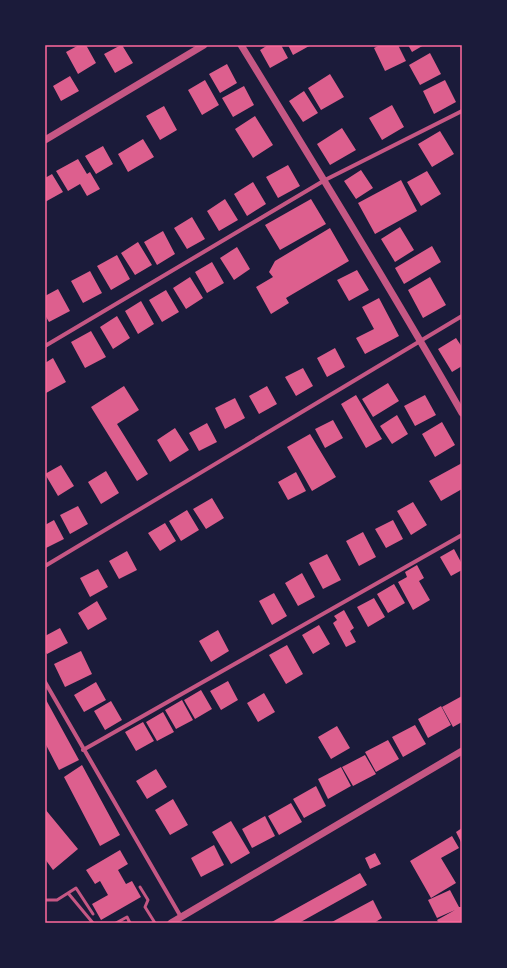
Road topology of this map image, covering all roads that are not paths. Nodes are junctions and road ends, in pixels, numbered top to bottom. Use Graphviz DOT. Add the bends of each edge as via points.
graph roads {
  1 [pos="204,45"];
  2 [pos="241,45"];
  3 [pos="462,111"];
  4 [pos="45,140"];
  5 [pos="325,180"];
  6 [pos="462,316"];
  7 [pos="420,340"];
  8 [pos="45,346"];
  9 [pos="462,413"];
  10 [pos="462,535"];
  11 [pos="45,566"];
  12 [pos="45,682"];
  13 [pos="84,750"];
  14 [pos="462,751"];
  15 [pos="140,887"];
  16 [pos="68,893"];
  17 [pos="45,900"];
  18 [pos="93,914"];
  19 [pos="181,917"];
  20 [pos="93,923"];
  21 [pos="116,923"];
  22 [pos="130,923"];
  23 [pos="155,923"];
  24 [pos="171,923"];
  1 -- 4 [label="street"];
  2 -- 5 [label="street"];
  3 -- 5 [label="street"];
  5 -- 7 [label="street"];
  5 -- 8 [label="street"];
  6 -- 7 [label="street"];
  7 -- 9 [label="street"];
  7 -- 11 [label="street"];
  10 -- 13 [label="street"];
  12 -- 13 [label="street"];
  13 -- 19 [label="street"];
  14 -- 19 [label="street"];
  15 -- 23 [label="lane" via="148,900 146,907"];
  16 -- 17 [label="lane" via="57,900"];
  16 -- 18 [label="lane" via="76,888"];
  16 -- 20 [label="lane"];
  19 -- 24 [label="street"];
  21 -- 22 [label="lane" via="127,917"];
}
